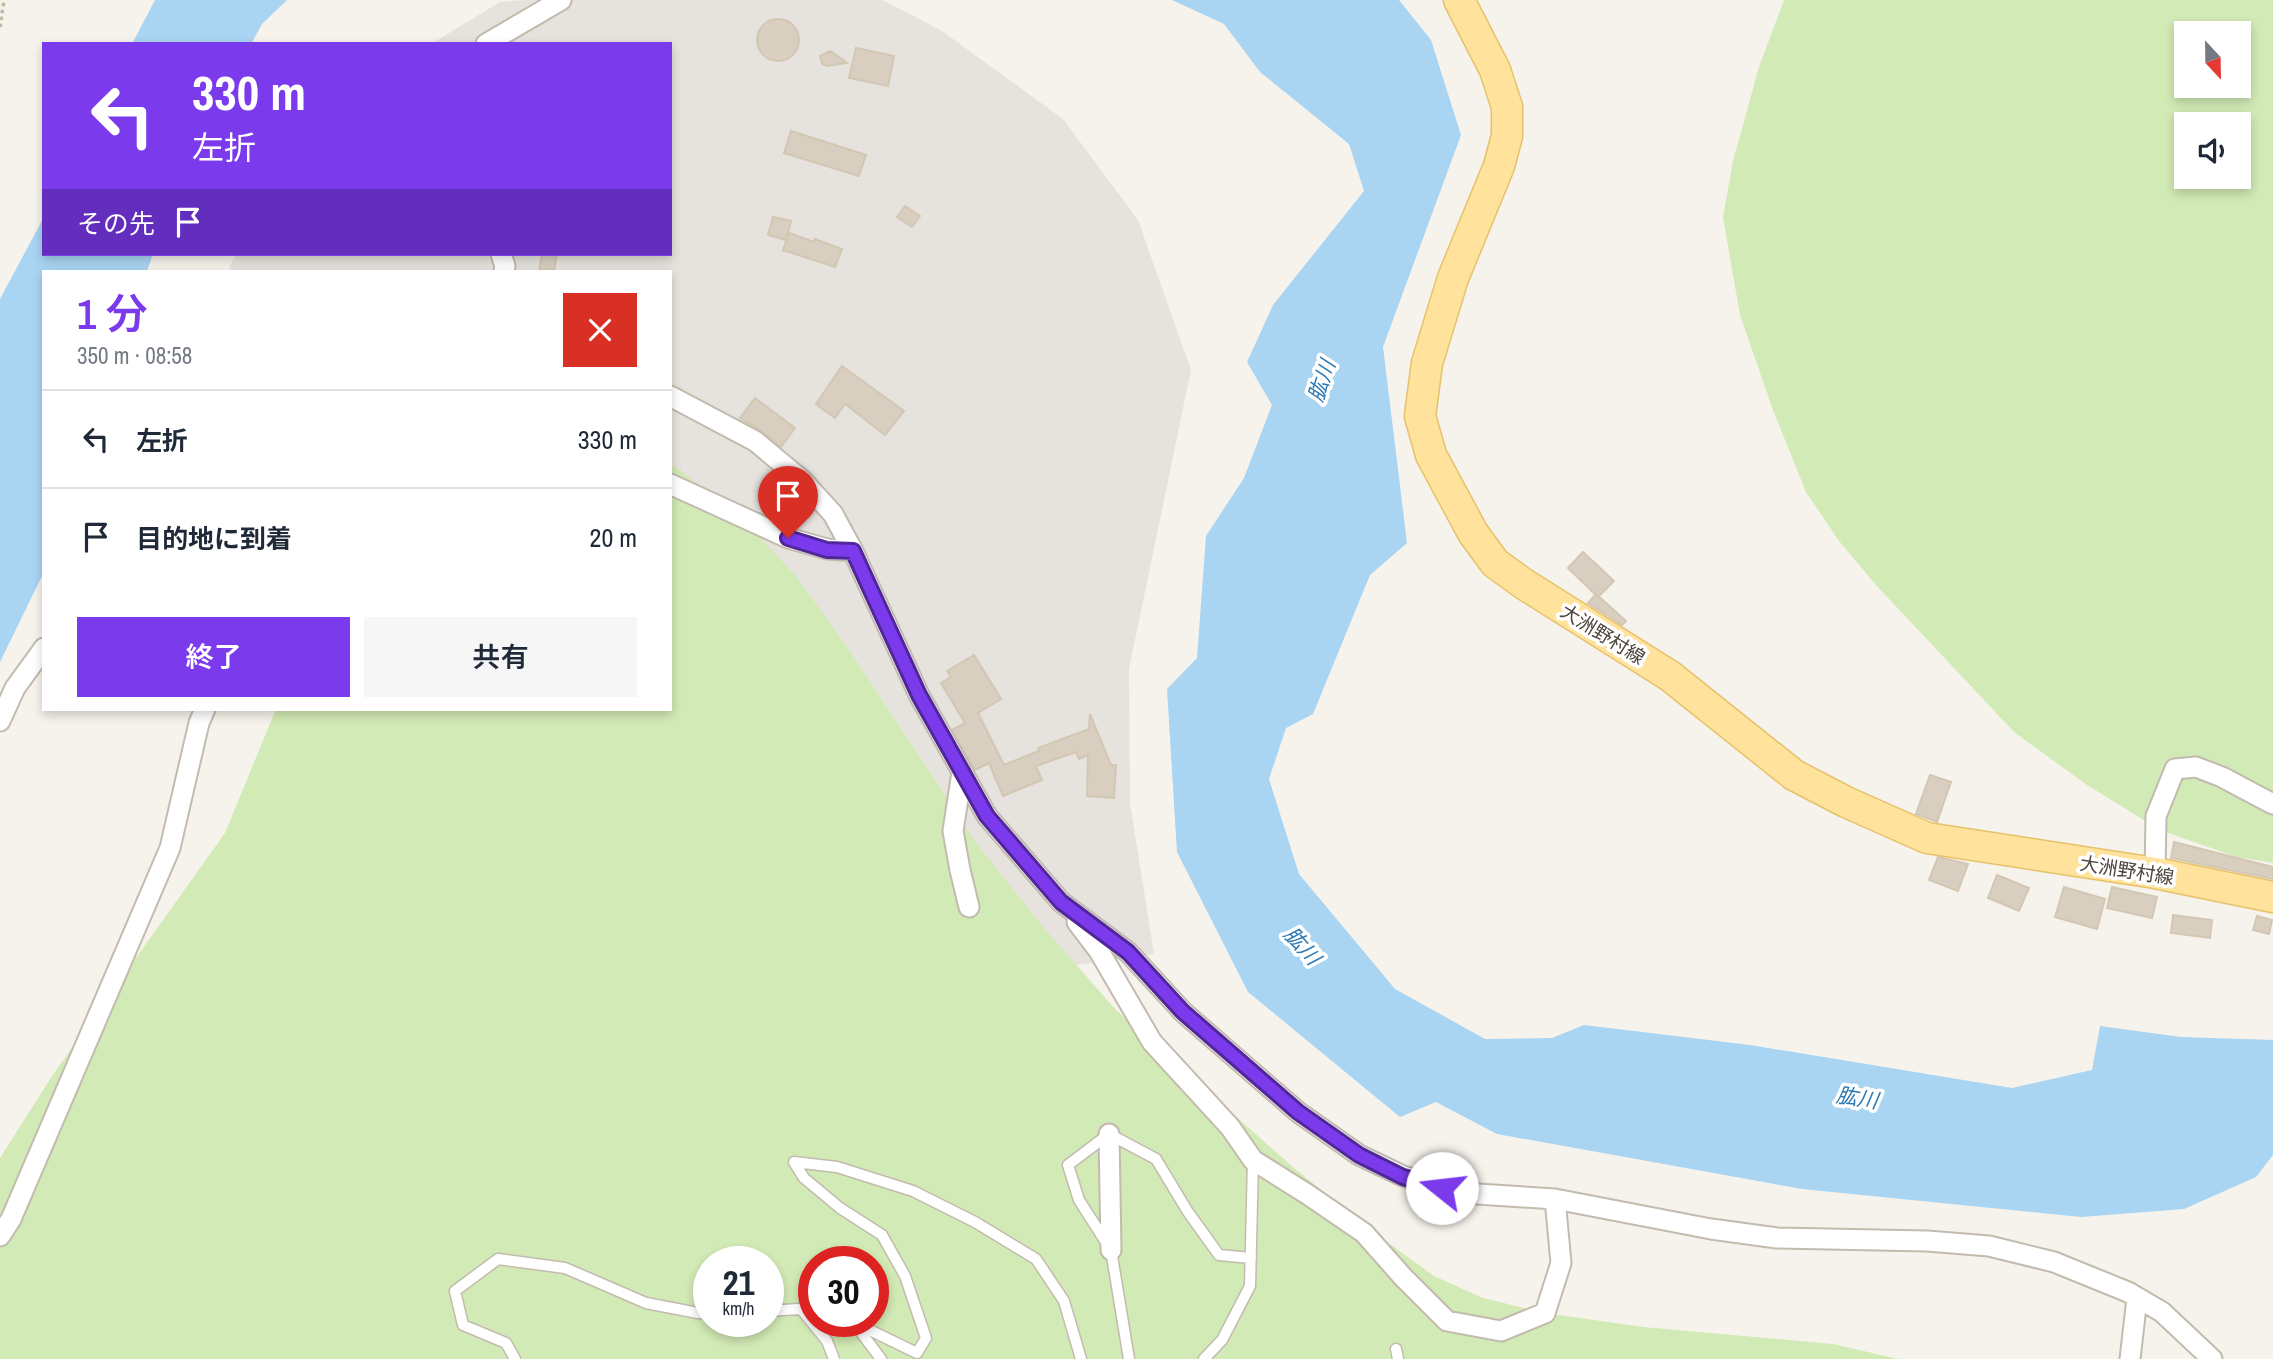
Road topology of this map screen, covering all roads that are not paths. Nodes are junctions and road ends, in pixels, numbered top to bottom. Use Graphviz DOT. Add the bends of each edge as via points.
graph roads {
  1 [pos="561,0"];
  2 [pos="1459,0"];
  3 [pos="489,42"];
  4 [pos="672,397"];
  5 [pos="672,485"];
  6 [pos="853,551"];
  7 [pos="42,651"];
  8 [pos="204,711"];
  9 [pos="0,721"];
  10 [pos="962,772"];
  11 [pos="2273,804"];
  12 [pos="2155,873"];
  13 [pos="2273,897"];
  14 [pos="1061,902"];
  15 [pos="969,907"];
  16 [pos="1109,1134"];
  17 [pos="1253,1160"];
  18 [pos="1555,1199"];
  19 [pos="0,1236"];
  20 [pos="888,1246"];
  21 [pos="889,1247"];
  22 [pos="1111,1251"];
  23 [pos="1251,1258"];
  24 [pos="2137,1298"];
  25 [pos="693,1313"];
  26 [pos="824,1337"];
  27 [pos="864,1337"];
  28 [pos="887,1337"];
  29 [pos="515,1359"];
  30 [pos="834,1359"];
  31 [pos="881,1359"];
  32 [pos="1081,1359"];
  33 [pos="1129,1359"];
  34 [pos="1204,1359"];
  35 [pos="2130,1359"];
  36 [pos="2213,1359"];
  1 -- 3 [label="street"];
  2 -- 12 [label="main road, 大洲野村線" via="1495,70 1507,107 1507,136 1453,278 1427,363 1420,416 1431,456 1495,563 1670,676 1794,775 1846,802 1927,838"];
  4 -- 6 [label="street" via="755,442 793,472 833,514"];
  5 -- 6 [label="street" via="788,538 827,550"];
  6 -- 10 [label="street" via="919,695"];
  7 -- 9 [label="street" via="15,688"];
  8 -- 19 [label="street" via="170,848"];
  10 -- 14 [label="street" via="987,816"];
  10 -- 15 [label="street" via="953,831"];
  11 -- 12 [label="street" via="2196,767 2175,769 2156,816"];
  12 -- 13 [label="main road, 大洲野村線"];
  14 -- 17 [label="street" via="1099,951 1152,1042 1230,1127"];
  14 -- 18 [label="street" via="1128,952 1183,1012 1298,1112 1359,1155 1403,1177 1462,1193"];
  16 -- 22 [label="street"];
  16 -- 22 [label="lane" via="1068,1165 1079,1200"];
  16 -- 23 [label="lane" via="1156,1159 1219,1255"];
  17 -- 18 [label="street" via="1364,1233 1447,1321 1501,1331 1545,1313 1560,1263"];
  17 -- 23 [label="lane"];
  18 -- 24 [label="street" via="1777,1238 1989,1246 2054,1262"];
  20 -- 32 [label="lane" via="882,1235 804,1178 794,1162 837,1167 913,1191 1036,1259 1064,1301"];
  21 -- 28 [label="lane" via="905,1276 926,1338 917,1353"];
  22 -- 33 [label="lane"];
  23 -- 34 [label="lane" via="1250,1286 1222,1340"];
  24 -- 35 [label="street"];
  24 -- 36 [label="street" via="2162,1312"];
  25 -- 29 [label="lane" via="646,1303 565,1268 498,1259 455,1291 463,1325 506,1343"];
  26 -- 30 [label="lane"];
  27 -- 31 [label="lane"];
}
